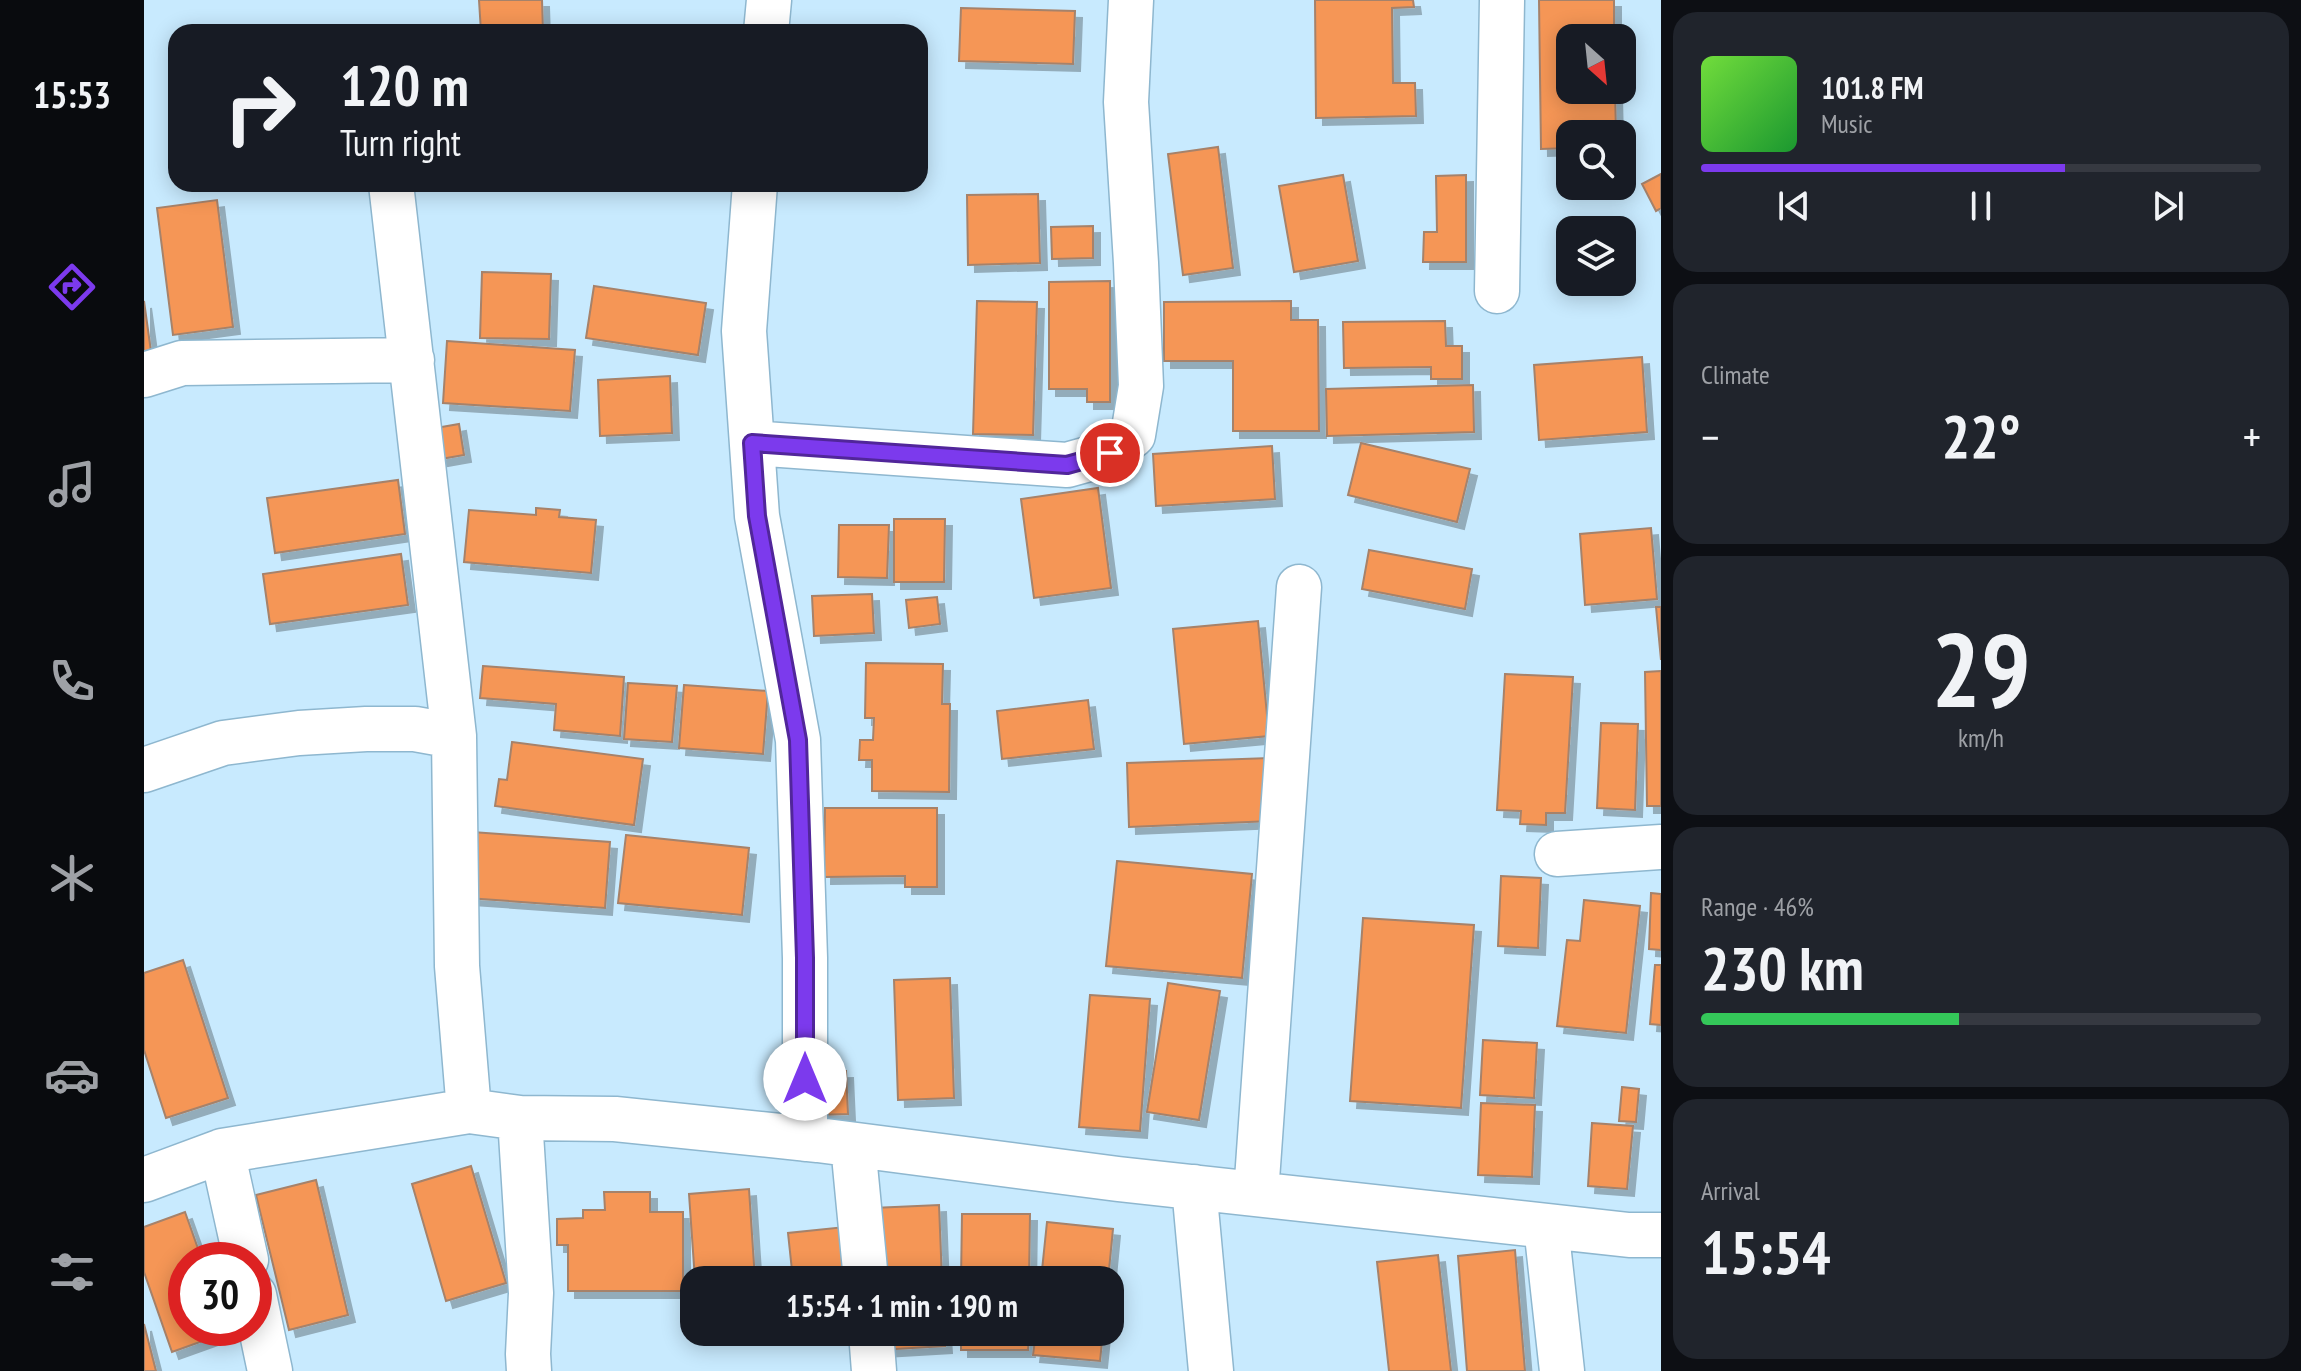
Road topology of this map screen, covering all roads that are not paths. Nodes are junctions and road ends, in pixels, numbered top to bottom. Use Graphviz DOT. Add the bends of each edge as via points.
graph roads {
  1 [pos="769,0"];
  2 [pos="1131,0"];
  3 [pos="1502,0"];
  4 [pos="767,24"];
  5 [pos="392,192"];
  6 [pos="754,192"];
  7 [pos="1497,291"];
  8 [pos="412,360"];
  9 [pos="144,375"];
  10 [pos="752,443"];
  11 [pos="1299,587"];
  12 [pos="454,736"];
  13 [pos="144,770"];
  14 [pos="1661,847"];
  15 [pos="1557,854"];
  16 [pos="469,1111"];
  17 [pos="520,1118"];
  18 [pos="805,1139"];
  19 [pos="853,1145"];
  20 [pos="222,1151"];
  21 [pos="144,1180"];
  22 [pos="1194,1187"];
  23 [pos="1256,1194"];
  24 [pos="1546,1226"];
  25 [pos="1661,1235"];
  26 [pos="242,1242"];
  27 [pos="865,1266"];
  28 [pos="265,1346"];
  29 [pos="872,1346"];
  30 [pos="270,1371"];
  31 [pos="529,1371"];
  32 [pos="874,1371"];
  33 [pos="1211,1371"];
  34 [pos="1562,1371"];
  1 -- 4 [label="street"];
  2 -- 10 [label="street" via="1126,102 1141,386 1133,435 1110,453 1067,465"];
  3 -- 7 [label="street"];
  5 -- 8 [label="street"];
  6 -- 10 [label="street" via="744,331"];
  8 -- 9 [label="street" via="182,363"];
  8 -- 12 [label="street"];
  10 -- 18 [label="street" via="757,516 798,740"];
  11 -- 23 [label="street"];
  12 -- 13 [label="street" via="415,729 299,733 223,743"];
  12 -- 16 [label="street" via="457,966"];
  14 -- 15 [label="street"];
  16 -- 17 [label="street"];
  16 -- 20 [label="street"];
  17 -- 18 [label="street" via="615,1119"];
  17 -- 31 [label="street" via="531,1293"];
  18 -- 19 [label="street"];
  19 -- 22 [label="street"];
  19 -- 27 [label="street"];
  20 -- 21 [label="street"];
  20 -- 26 [label="street"];
  22 -- 23 [label="street"];
  22 -- 33 [label="street"];
  23 -- 24 [label="street"];
  24 -- 25 [label="street"];
  24 -- 34 [label="street"];
  28 -- 30 [label="street"];
  29 -- 32 [label="street"];
}
